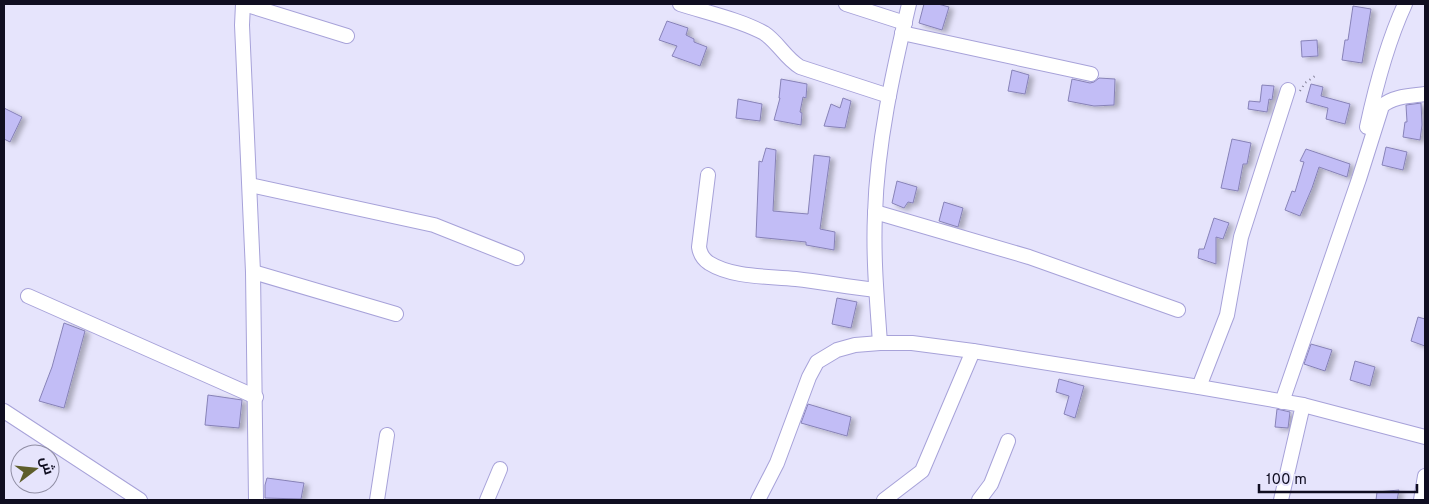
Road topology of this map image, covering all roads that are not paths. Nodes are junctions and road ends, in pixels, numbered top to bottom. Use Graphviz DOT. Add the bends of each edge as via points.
graph roads {
  1 [pos="244,4"];
  2 [pos="680,4"];
  3 [pos="846,4"];
  4 [pos="909,4"];
  5 [pos="1405,4"];
  6 [pos="903,28"];
  7 [pos="347,36"];
  8 [pos="1091,74"];
  9 [pos="1288,90"];
  10 [pos="1425,94"];
  11 [pos="889,96"];
  12 [pos="708,175"];
  13 [pos="1360,179"];
  14 [pos="250,185"];
  15 [pos="874,212"];
  16 [pos="517,258"];
  17 [pos="253,272"];
  18 [pos="876,290"];
  19 [pos="28,296"];
  20 [pos="1178,310"];
  21 [pos="396,314"];
  22 [pos="880,343"];
  23 [pos="973,351"];
  24 [pos="1199,386"];
  25 [pos="256,397"];
  26 [pos="1282,402"];
  27 [pos="1303,405"];
  28 [pos="4,411"];
  29 [pos="387,435"];
  30 [pos="1425,437"];
  31 [pos="1008,441"];
  32 [pos="500,469"];
  33 [pos="1425,476"];
  34 [pos="140,500"];
  35 [pos="256,500"];
  36 [pos="376,500"];
  37 [pos="487,500"];
  38 [pos="758,500"];
  39 [pos="884,500"];
  40 [pos="979,500"];
  41 [pos="1281,500"];
  42 [pos="1421,500"];
  1 -- 7 [label="street"];
  1 -- 14 [label="street" via="242,25"];
  2 -- 11 [label="street" via="763,33 800,67"];
  3 -- 6 [label="street"];
  4 -- 6 [label="street"];
  5 -- 13 [label="street" via="1376,88 1361,151"];
  6 -- 8 [label="street"];
  6 -- 11 [label="street"];
  9 -- 24 [label="street" via="1241,237 1227,315"];
  10 -- 13 [label="street" via="1394,99 1382,106"];
  11 -- 15 [label="street"];
  12 -- 18 [label="street" via="699,247 705,260 719,268 741,273"];
  13 -- 26 [label="street"];
  14 -- 16 [label="street" via="434,225"];
  14 -- 17 [label="street"];
  15 -- 18 [label="street"];
  15 -- 20 [label="street" via="1029,257"];
  17 -- 21 [label="street"];
  17 -- 25 [label="street"];
  18 -- 22 [label="street"];
  19 -- 25 [label="street"];
  22 -- 23 [label="street" via="912,343"];
  22 -- 38 [label="street" via="837,350 817,362 777,463"];
  23 -- 24 [label="street"];
  23 -- 39 [label="street" via="922,471"];
  24 -- 26 [label="street"];
  25 -- 35 [label="street"];
  26 -- 27 [label="street"];
  27 -- 30 [label="street"];
  27 -- 41 [label="street"];
  28 -- 34 [label="street"];
  29 -- 36 [label="street"];
  31 -- 40 [label="street" via="991,484"];
  32 -- 37 [label="street"];
  33 -- 42 [label="street"];
}
